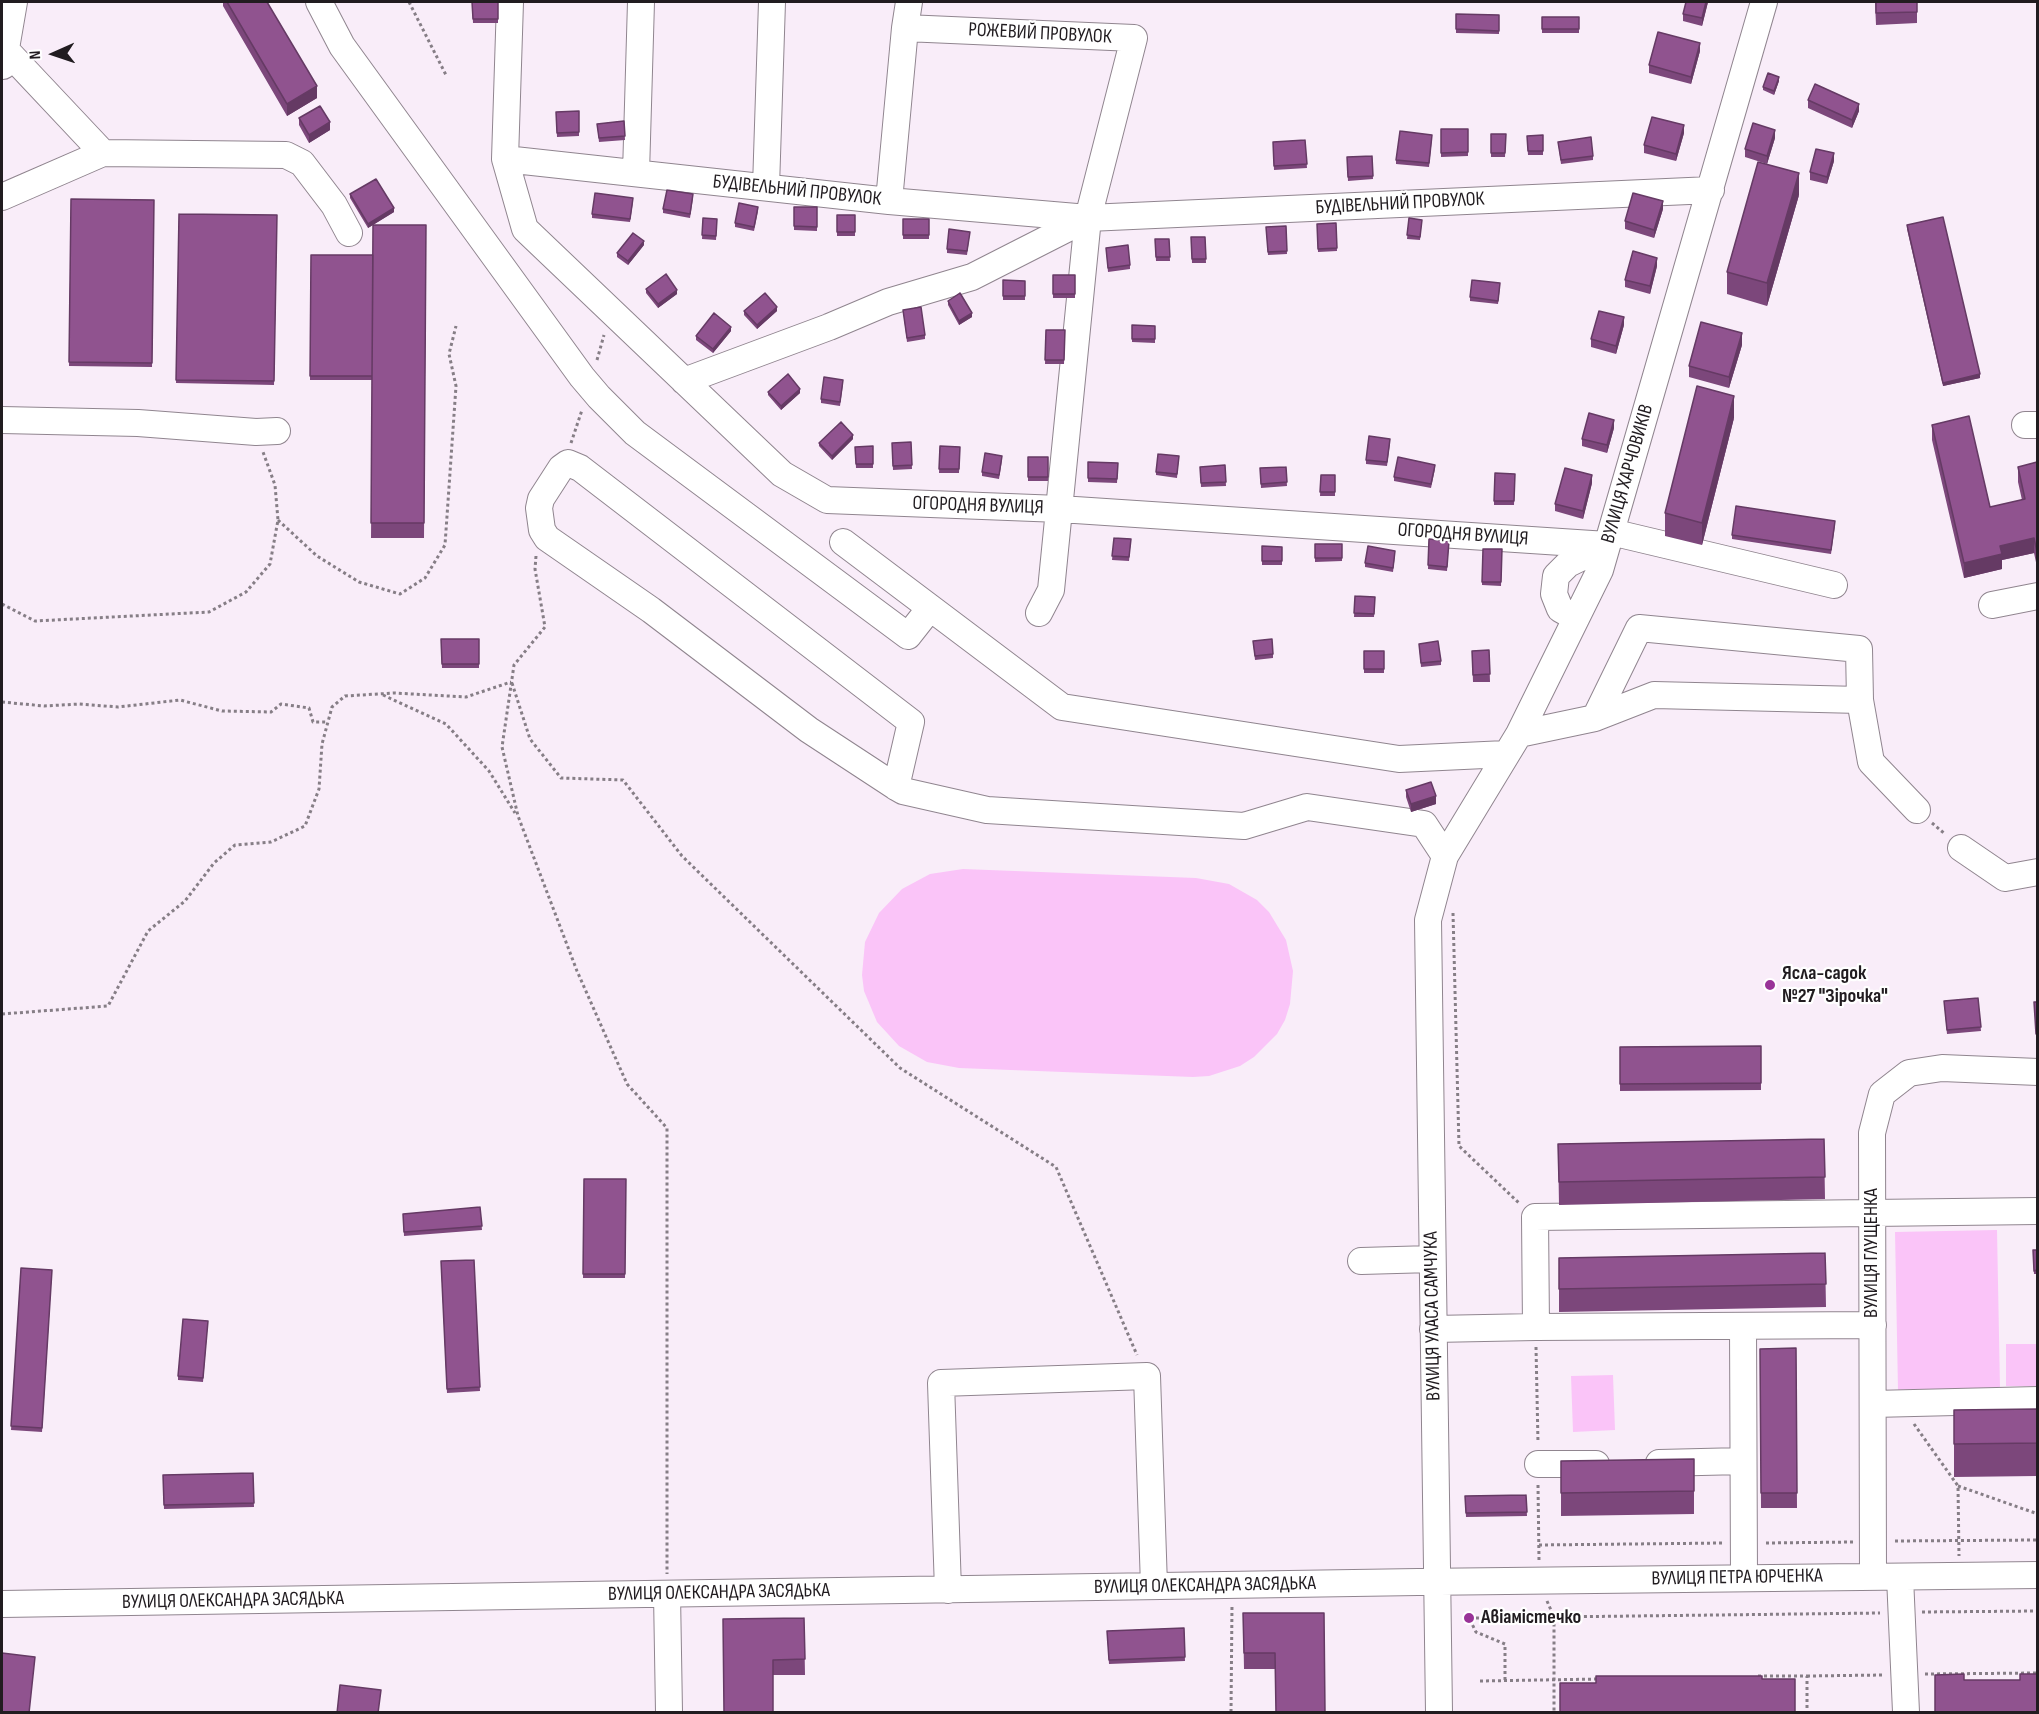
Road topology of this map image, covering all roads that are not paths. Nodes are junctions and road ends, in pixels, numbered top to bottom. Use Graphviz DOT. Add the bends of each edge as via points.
graph roads {
  1 [pos="14,2"];
  2 [pos="319,2"];
  3 [pos="510,2"];
  4 [pos="642,2"];
  5 [pos="772,2"];
  6 [pos="909,2"];
  7 [pos="1764,2"];
  8 [pos="905,28"];
  9 [pos="4,61"];
  10 [pos="103,153"];
  11 [pos="505,159"];
  12 [pos="636,173"];
  13 [pos="766,187"];
  14 [pos="1711,190"];
  15 [pos="2,197"];
  16 [pos="889,201"];
  17 [pos="1088,218"];
  18 [pos="350,233"];
  19 [pos="684,381"];
  20 [pos="2,420"];
  21 [pos="269,440"];
  22 [pos="1060,509"];
  23 [pos="1609,538"];
  24 [pos="843,542"];
  25 [pos="1834,585"];
  26 [pos="2037,596"];
  27 [pos="1992,605"];
  28 [pos="930,608"];
  29 [pos="1039,613"];
  30 [pos="1576,618"];
  31 [pos="1860,700"];
  32 [pos="1595,718"];
  33 [pos="1513,744"];
  34 [pos="896,787"];
  35 [pos="1917,810"];
  36 [pos="1961,848"];
  37 [pos="1445,856"];
  38 [pos="2037,872"];
  39 [pos="1428,920"];
  40 [pos="2037,1072"];
  41 [pos="2037,1210"];
  42 [pos="1872,1211"];
  43 [pos="1432,1259"];
  44 [pos="1360,1261"];
  45 [pos="1743,1326"];
  46 [pos="1872,1326"];
  47 [pos="1536,1328"];
  48 [pos="1433,1329"];
  49 [pos="2037,1400"];
  50 [pos="1873,1404"];
  51 [pos="1743,1461"];
  52 [pos="1538,1464"];
  53 [pos="2037,1575"];
  54 [pos="1873,1577"];
  55 [pos="1900,1577"];
  56 [pos="1744,1578"];
  57 [pos="1437,1582"];
  58 [pos="1154,1586"];
  59 [pos="948,1590"];
  60 [pos="667,1594"];
  61 [pos="2,1604"];
  62 [pos="669,1713"];
  63 [pos="1438,1713"];
  64 [pos="1906,1713"];
  1 -- 9 [label="street"];
  2 -- 28 [label="street" via="342,46 582,377 635,433 908,636"];
  3 -- 11 [label="street, ОГОРОДНЯ ВУЛИЦЯ"];
  4 -- 12 [label="street"];
  5 -- 13 [label="street"];
  6 -- 8 [label="street"];
  7 -- 14 [label="street, ВУЛИЦЯ ХАРЧОВИКІВ"];
  8 -- 16 [label="street"];
  8 -- 17 [label="street, РОЖЕВИЙ ПРОВУЛОК" via="1134,38"];
  9 -- 10 [label="street"];
  10 -- 15 [label="street"];
  10 -- 18 [label="street" via="286,155 302,163"];
  11 -- 12 [label="street, БУДІВЕЛЬНИЙ ПРОВУЛОК"];
  11 -- 19 [label="street, ОГОРОДНЯ ВУЛИЦЯ" via="525,229"];
  12 -- 13 [label="street, БУДІВЕЛЬНИЙ ПРОВУЛОК"];
  13 -- 16 [label="street, БУДІВЕЛЬНИЙ ПРОВУЛОК"];
  14 -- 17 [label="street, БУДІВЕЛЬНИЙ ПРОВУЛОК"];
  14 -- 23 [label="street, ВУЛИЦЯ ХАРЧОВИКІВ"];
  16 -- 17 [label="street, БУДІВЕЛЬНИЙ ПРОВУЛОК"];
  17 -- 19 [label="street, БУДІВЕЛЬНИЙ ПРОВУЛОК" via="972,278 888,302"];
  17 -- 22 [label="street"];
  19 -- 22 [label="street, ОГОРОДНЯ ВУЛИЦЯ" via="782,474 827,500"];
  20 -- 21 [label="street" via="138,423 256,432"];
  22 -- 23 [label="street, ОГОРОДНЯ ВУЛИЦЯ"];
  22 -- 29 [label="street" via="1051,590"];
  23 -- 25 [label="street, ОГОРОДНЯ ВУЛИЦЯ"];
  23 -- 30 [label="street, ВУЛИЦЯ ХАРЧОВИКІВ" via="1600,570"];
  23 -- 30 [label="street" via="1556,576 1554,594 1560,609"];
  24 -- 28 [label="street"];
  26 -- 27 [label="street"];
  28 -- 33 [label="street" via="1062,707 1399,759"];
  30 -- 33 [label="street, ВУЛИЦЯ ХАРЧОВИКІВ"];
  31 -- 32 [label="street" via="1654,695"];
  31 -- 32 [label="street" via="1859,649 1639,628"];
  31 -- 35 [label="street" via="1871,762"];
  32 -- 33 [label="street"];
  33 -- 37 [label="street, ВУЛИЦЯ ХАРЧОВИКІВ"];
  34 -- 34 [label="street" via="911,722 580,468 564,465 539,508 542,530 548,537 809,730"];
  34 -- 37 [label="street" via="987,810 1244,826 1307,807 1424,824"];
  36 -- 38 [label="street" via="2006,878"];
  37 -- 39 [label="street, ВУЛИЦЯ ХАРЧОВИКІВ"];
  39 -- 43 [label="street, ВУЛИЦЯ УЛАСА САМЧУКА"];
  40 -- 42 [label="street, ВУЛИЦЯ ГЛУЩЕНКА" via="1942,1068 1909,1073 1882,1094 1872,1133"];
  41 -- 42 [label="street"];
  42 -- 46 [label="street, ВУЛИЦЯ ГЛУЩЕНКА"];
  42 -- 47 [label="street" via="1535,1217"];
  43 -- 44 [label="street"];
  43 -- 48 [label="street, ВУЛИЦЯ УЛАСА САМЧУКА"];
  45 -- 46 [label="street"];
  45 -- 47 [label="street"];
  45 -- 51 [label="street"];
  46 -- 50 [label="street, ВУЛИЦЯ ГЛУЩЕНКА"];
  47 -- 48 [label="street"];
  48 -- 57 [label="street, ВУЛИЦЯ УЛАСА САМЧУКА"];
  49 -- 50 [label="street"];
  50 -- 54 [label="street, ВУЛИЦЯ ГЛУЩЕНКА"];
  51 -- 52 [label="street"];
  51 -- 56 [label="street"];
  53 -- 55 [label="street, ВУЛИЦЯ ПЕТРА ЮРЧЕНКА"];
  54 -- 55 [label="street, ВУЛИЦЯ ПЕТРА ЮРЧЕНКА"];
  54 -- 56 [label="street, ВУЛИЦЯ ПЕТРА ЮРЧЕНКА"];
  55 -- 64 [label="street"];
  56 -- 57 [label="street, ВУЛИЦЯ ПЕТРА ЮРЧЕНКА"];
  57 -- 58 [label="street, ВУЛИЦЯ ОЛЕКСАНДРА ЗАСЯДЬКА"];
  57 -- 63 [label="street, ВУЛИЦЯ УЛАСА САМЧУКА"];
  58 -- 59 [label="street, ВУЛИЦЯ ОЛЕКСАНДРА ЗАСЯДЬКА"];
  58 -- 59 [label="street" via="1147,1376 941,1383"];
  59 -- 60 [label="street, ВУЛИЦЯ ОЛЕКСАНДРА ЗАСЯДЬКА"];
  60 -- 61 [label="street, ВУЛИЦЯ ОЛЕКСАНДРА ЗАСЯДЬКА"];
  60 -- 62 [label="street"];
}
